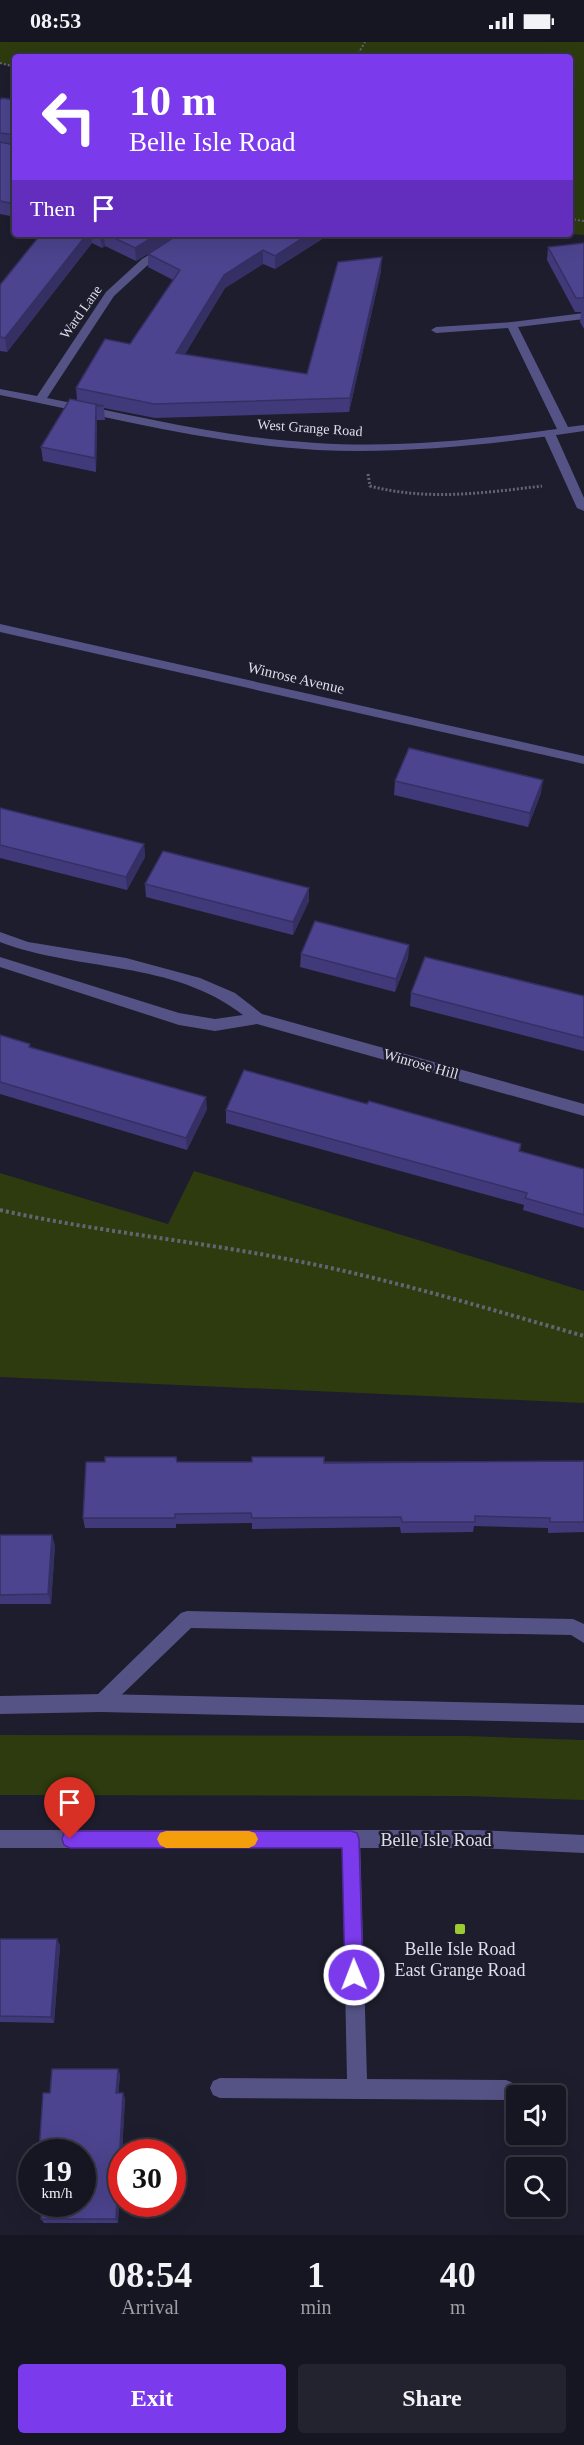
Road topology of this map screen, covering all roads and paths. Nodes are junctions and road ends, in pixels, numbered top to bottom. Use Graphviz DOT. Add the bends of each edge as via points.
graph roads {
  1 [pos="186,237"];
  2 [pos="584,316"];
  3 [pos="512,325"];
  4 [pos="436,330"];
  5 [pos="0,392"];
  6 [pos="40,400"];
  7 [pos="584,428"];
  8 [pos="564,431"];
  9 [pos="549,433"];
  10 [pos="364,447"];
  11 [pos="571,483"];
  12 [pos="583,508"];
  13 [pos="0,628"];
  14 [pos="584,760"];
  15 [pos="0,937"];
  16 [pos="27,947"];
  17 [pos="0,962"];
  18 [pos="18,966"];
  19 [pos="257,1018"];
  20 [pos="584,1110"];
  21 [pos="0,1210"];
  22 [pos="584,1336"];
  23 [pos="584,1635"];
  24 [pos="101,1703"];
  25 [pos="0,1705"];
  26 [pos="584,1714"];
  27 [pos="0,1839"];
  28 [pos="351,1839"];
  29 [pos="584,1844"];
  30 [pos="220,2088"];
  31 [pos="357,2089"];
  32 [pos="506,2090"];
  1 -- 6 [label="street, Ward Lane" via="146,261 110,294"];
  2 -- 3 [label="street"];
  3 -- 4 [label="street"];
  3 -- 8 [label="street"];
  5 -- 6 [label="street, West Grange Road"];
  6 -- 10 [label="street, West Grange Road" via="278,443"];
  7 -- 8 [label="street, West Grange Road"];
  8 -- 9 [label="street, West Grange Road"];
  9 -- 10 [label="street, West Grange Road" via="421,447"];
  9 -- 11 [label="street"];
  10 -- 11 [label="path" via="370,486 387,492 476,493"];
  11 -- 12 [label="street"];
  13 -- 14 [label="street, Winrose Avenue"];
  15 -- 16 [label="street, Winrose Hill"];
  16 -- 18 [label="street"];
  16 -- 19 [label="street, Winrose Hill" via="126,963 200,982 230,997"];
  17 -- 18 [label="street, Winrose Hill"];
  18 -- 19 [label="street, Winrose Hill" via="179,1019 215,1025"];
  19 -- 20 [label="street, Winrose Hill"];
  21 -- 22 [label="path" via="49,1222 337,1269"];
  23 -- 24 [label="street" via="573,1628 188,1620"];
  24 -- 25 [label="street"];
  24 -- 26 [label="street"];
  27 -- 28 [label="street, Belle Isle Road"];
  28 -- 29 [label="street, Belle Isle Road"];
  28 -- 31 [label="street"];
  30 -- 31 [label="street"];
  31 -- 32 [label="street"];
}
